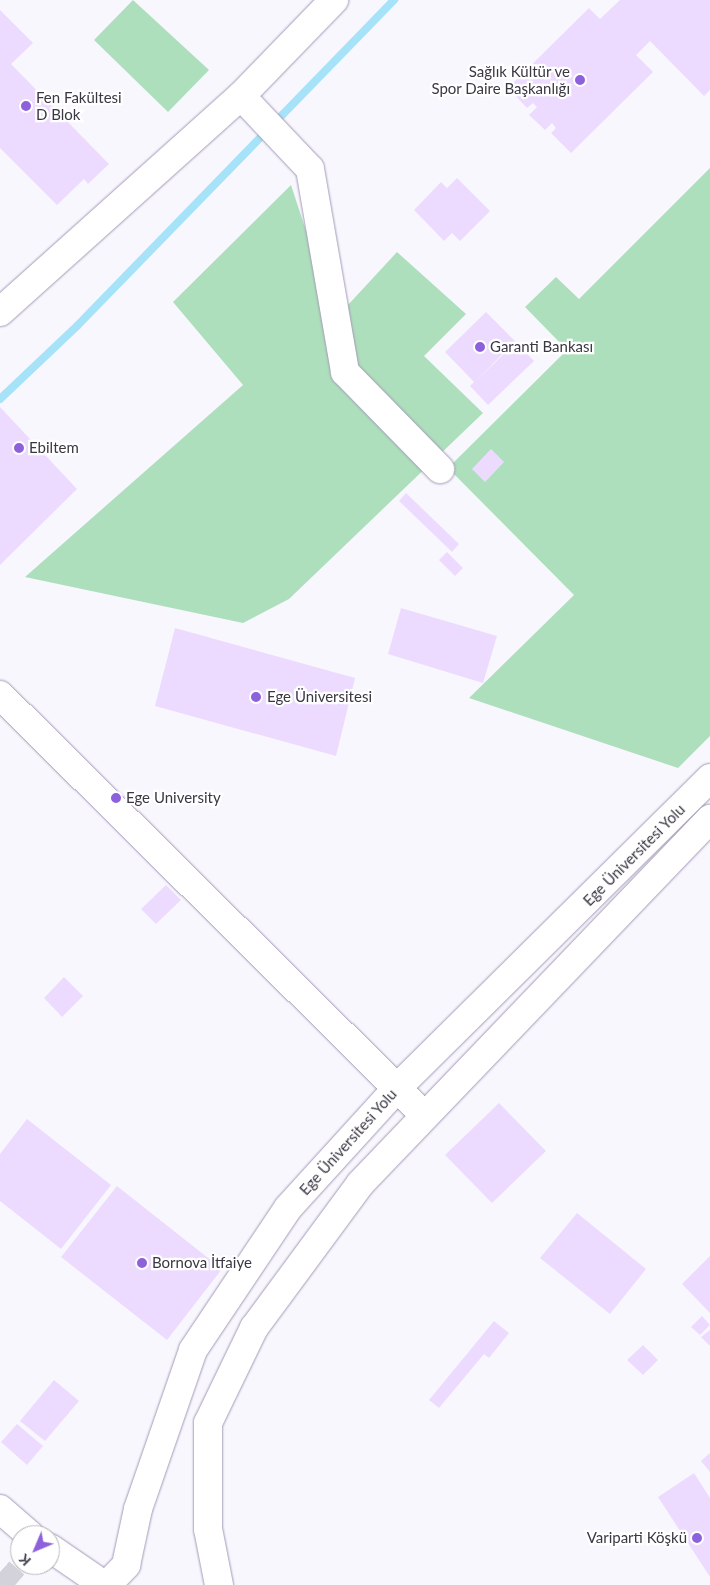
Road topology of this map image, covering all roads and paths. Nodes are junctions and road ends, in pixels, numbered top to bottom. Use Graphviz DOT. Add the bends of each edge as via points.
graph roads {
  1 [pos="334,0"];
  2 [pos="241,96"];
  3 [pos="0,312"];
  4 [pos="440,470"];
  5 [pos="0,695"];
  6 [pos="710,778"];
  7 [pos="710,819"];
  8 [pos="399,1086"];
  9 [pos="425,1116"];
  10 [pos="0,1509"];
  11 [pos="18,1525"];
  12 [pos="60,1555"];
  13 [pos="106,1585"];
  14 [pos="219,1585"];
  1 -- 2 [label="street"];
  2 -- 3 [label="street"];
  2 -- 4 [label="street" via="310,169 345,372"];
  5 -- 8 [label="street"];
  6 -- 8 [label="street, Ege Üniversitesi Yolu"];
  7 -- 9 [label="street, Ege Üniversitesi Yolu"];
  8 -- 9 [label="street"];
  8 -- 13 [label="street, Ege Üniversitesi Yolu" via="288,1208 192,1350 138,1509 126,1565"];
  9 -- 14 [label="street, Ege Üniversitesi Yolu" via="360,1184 254,1328 208,1423 208,1529"];
  10 -- 11 [label="street"];
  12 -- 13 [label="street"];
}
